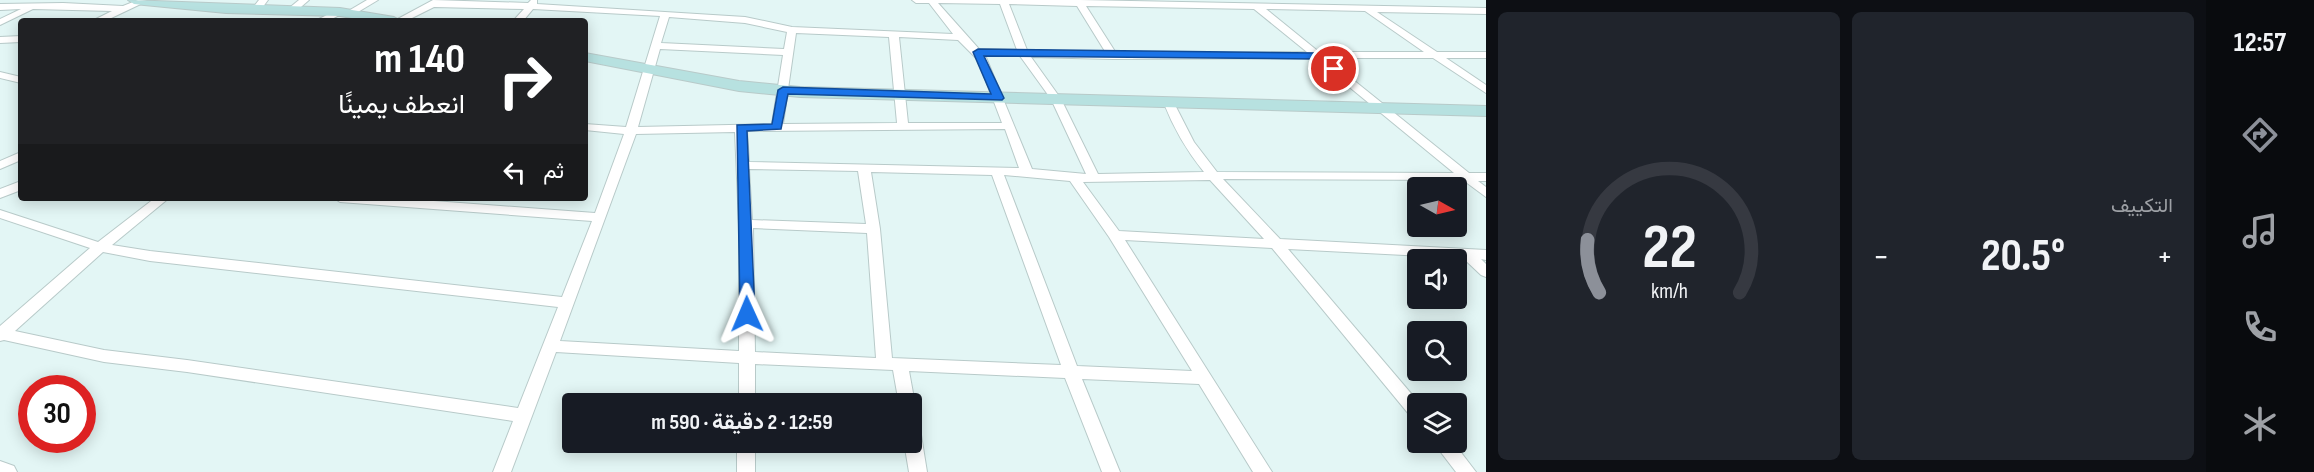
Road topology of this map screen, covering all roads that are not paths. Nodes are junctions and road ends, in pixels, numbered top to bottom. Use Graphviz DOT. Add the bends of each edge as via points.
graph roads {
  1 [pos="53,0"];
  2 [pos="305,0"];
  3 [pos="374,0"];
  4 [pos="596,0"];
  5 [pos="916,0"];
  6 [pos="1249,0"];
  7 [pos="1355,0"];
  8 [pos="932,1"];
  9 [pos="436,2"];
  10 [pos="1004,2"];
  11 [pos="1146,2"];
  12 [pos="133,3"];
  13 [pos="533,3"];
  14 [pos="1080,3"];
  15 [pos="260,5"];
  16 [pos="36,6"];
  17 [pos="0,7"];
  18 [pos="1259,8"];
  19 [pos="589,9"];
  20 [pos="1368,9"];
  21 [pos="291,10"];
  22 [pos="1486,11"];
  23 [pos="345,12"];
  24 [pos="665,14"];
  25 [pos="103,18"];
  26 [pos="328,18"];
  27 [pos="375,18"];
  28 [pos="397,18"];
  29 [pos="520,18"];
  30 [pos="0,22"];
  31 [pos="792,30"];
  32 [pos="894,36"];
  33 [pos="961,37"];
  34 [pos="18,39"];
  35 [pos="0,40"];
  36 [pos="655,46"];
  37 [pos="788,52"];
  38 [pos="978,52"];
  39 [pos="1023,53"];
  40 [pos="1486,55"];
  41 [pos="1113,56"];
  42 [pos="1318,56"];
  43 [pos="1437,56"];
  44 [pos="588,58"];
  45 [pos="649,69"];
  46 [pos="0,75"];
  47 [pos="18,80"];
  48 [pos="783,90"];
  49 [pos="1486,90"];
  50 [pos="900,95"];
  51 [pos="998,98"];
  52 [pos="1056,99"];
  53 [pos="1168,101"];
  54 [pos="1384,108"];
  55 [pos="1486,111"];
  56 [pos="903,126"];
  57 [pos="1009,126"];
  58 [pos="588,127"];
  59 [pos="777,127"];
  60 [pos="741,128"];
  61 [pos="631,131"];
  62 [pos="0,154"];
  63 [pos="17,158"];
  64 [pos="0,165"];
  65 [pos="743,165"];
  66 [pos="864,169"];
  67 [pos="997,172"];
  68 [pos="1027,172"];
  69 [pos="1093,176"];
  70 [pos="1213,177"];
  71 [pos="1407,177"];
  72 [pos="1466,177"];
  73 [pos="1467,177"];
  74 [pos="1486,177"];
  75 [pos="1074,178"];
  76 [pos="1467,178"];
  77 [pos="18,186"];
  78 [pos="1486,193"];
  79 [pos="0,194"];
  80 [pos="159,201"];
  81 [pos="381,201"];
  82 [pos="0,214"];
  83 [pos="600,217"];
  84 [pos="746,224"];
  85 [pos="873,229"];
  86 [pos="1114,235"];
  87 [pos="1275,243"];
  88 [pos="100,247"];
  89 [pos="1407,251"];
  90 [pos="1467,254"];
  91 [pos="1486,255"];
  92 [pos="1486,272"];
  93 [pos="566,303"];
  94 [pos="1,334"];
  95 [pos="551,346"];
  96 [pos="748,358"];
  97 [pos="893,365"];
  98 [pos="1071,372"];
  99 [pos="1204,378"];
  100 [pos="747,393"];
  101 [pos="902,393"];
  102 [pos="1407,400"];
  103 [pos="523,416"];
  104 [pos="746,453"];
  105 [pos="915,453"];
  106 [pos="1451,453"];
  107 [pos="0,469"];
  108 [pos="8,472"];
  109 [pos="502,472"];
  110 [pos="746,472"];
  111 [pos="918,472"];
  112 [pos="1111,472"];
  113 [pos="1263,472"];
  114 [pos="1467,472"];
  1 -- 16 [label="street"];
  2 -- 21 [label="street"];
  3 -- 23 [label="street"];
  4 -- 19 [label="street"];
  5 -- 8 [label="street"];
  6 -- 18 [label="street"];
  7 -- 20 [label="street"];
  8 -- 10 [label="street"];
  8 -- 33 [label="street"];
  9 -- 13 [label="street"];
  9 -- 28 [label="street"];
  10 -- 14 [label="street"];
  10 -- 39 [label="street"];
  11 -- 14 [label="street"];
  11 -- 18 [label="street"];
  12 -- 15 [label="street"];
  12 -- 16 [label="street"];
  12 -- 25 [label="street"];
  13 -- 19 [label="street"];
  13 -- 29 [label="street"];
  14 -- 41 [label="street"];
  15 -- 21 [label="street"];
  16 -- 17 [label="street"];
  16 -- 30 [label="street"];
  18 -- 20 [label="street"];
  18 -- 42 [label="street"];
  19 -- 24 [label="street"];
  20 -- 22 [label="street"];
  20 -- 43 [label="street"];
  21 -- 23 [label="street"];
  23 -- 26 [label="street"];
  23 -- 27 [label="street"];
  24 -- 31 [label="street" via="745,20"];
  24 -- 36 [label="street"];
  31 -- 32 [label="street"];
  31 -- 37 [label="street"];
  32 -- 33 [label="street"];
  32 -- 50 [label="street"];
  33 -- 38 [label="street"];
  34 -- 35 [label="street"];
  36 -- 37 [label="street"];
  36 -- 45 [label="street"];
  37 -- 48 [label="street"];
  38 -- 39 [label="street"];
  38 -- 51 [label="street"];
  39 -- 41 [label="street"];
  39 -- 52 [label="street"];
  40 -- 43 [label="street"];
  41 -- 42 [label="street"];
  42 -- 43 [label="street"];
  42 -- 54 [label="street"];
  43 -- 49 [label="street"];
  44 -- 45 [label="street"];
  45 -- 48 [label="street"];
  45 -- 61 [label="street"];
  46 -- 47 [label="street"];
  48 -- 50 [label="street"];
  48 -- 59 [label="street"];
  50 -- 51 [label="street"];
  50 -- 56 [label="street"];
  51 -- 52 [label="street"];
  51 -- 57 [label="street"];
  52 -- 53 [label="street"];
  52 -- 69 [label="street"];
  53 -- 54 [label="street"];
  53 -- 70 [label="street" via="1175,122"];
  54 -- 55 [label="street"];
  54 -- 72 [label="street"];
  56 -- 57 [label="street"];
  56 -- 59 [label="street"];
  57 -- 68 [label="street"];
  58 -- 61 [label="street"];
  59 -- 60 [label="street"];
  60 -- 61 [label="street"];
  60 -- 65 [label="street"];
  61 -- 83 [label="street"];
  62 -- 63 [label="street"];
  63 -- 64 [label="street"];
  65 -- 66 [label="street"];
  65 -- 84 [label="street"];
  66 -- 67 [label="street"];
  66 -- 85 [label="street"];
  67 -- 68 [label="street"];
  67 -- 98 [label="street"];
  68 -- 75 [label="street"];
  69 -- 70 [label="street"];
  69 -- 75 [label="street"];
  70 -- 71 [label="street"];
  70 -- 87 [label="street"];
  73 -- 74 [label="street"];
  75 -- 86 [label="street"];
  76 -- 78 [label="street"];
  77 -- 79 [label="street"];
  80 -- 88 [label="street"];
  81 -- 83 [label="street"];
  82 -- 88 [label="street"];
  83 -- 93 [label="street"];
  84 -- 85 [label="street"];
  84 -- 96 [label="street"];
  85 -- 97 [label="street"];
  86 -- 87 [label="street"];
  86 -- 99 [label="street"];
  87 -- 89 [label="street"];
  87 -- 102 [label="street"];
  88 -- 93 [label="street" via="195,262"];
  88 -- 94 [label="street"];
  90 -- 91 [label="street"];
  90 -- 92 [label="street"];
  93 -- 95 [label="street"];
  94 -- 103 [label="street" via="105,356"];
  95 -- 96 [label="street"];
  95 -- 103 [label="street"];
  96 -- 97 [label="street"];
  96 -- 100 [label="street"];
  97 -- 98 [label="street"];
  97 -- 101 [label="street"];
  98 -- 99 [label="street"];
  98 -- 112 [label="street"];
  99 -- 113 [label="street"];
  103 -- 109 [label="street"];
  104 -- 110 [label="street"];
  105 -- 111 [label="street"];
  106 -- 114 [label="street"];
  107 -- 108 [label="street"];
}
